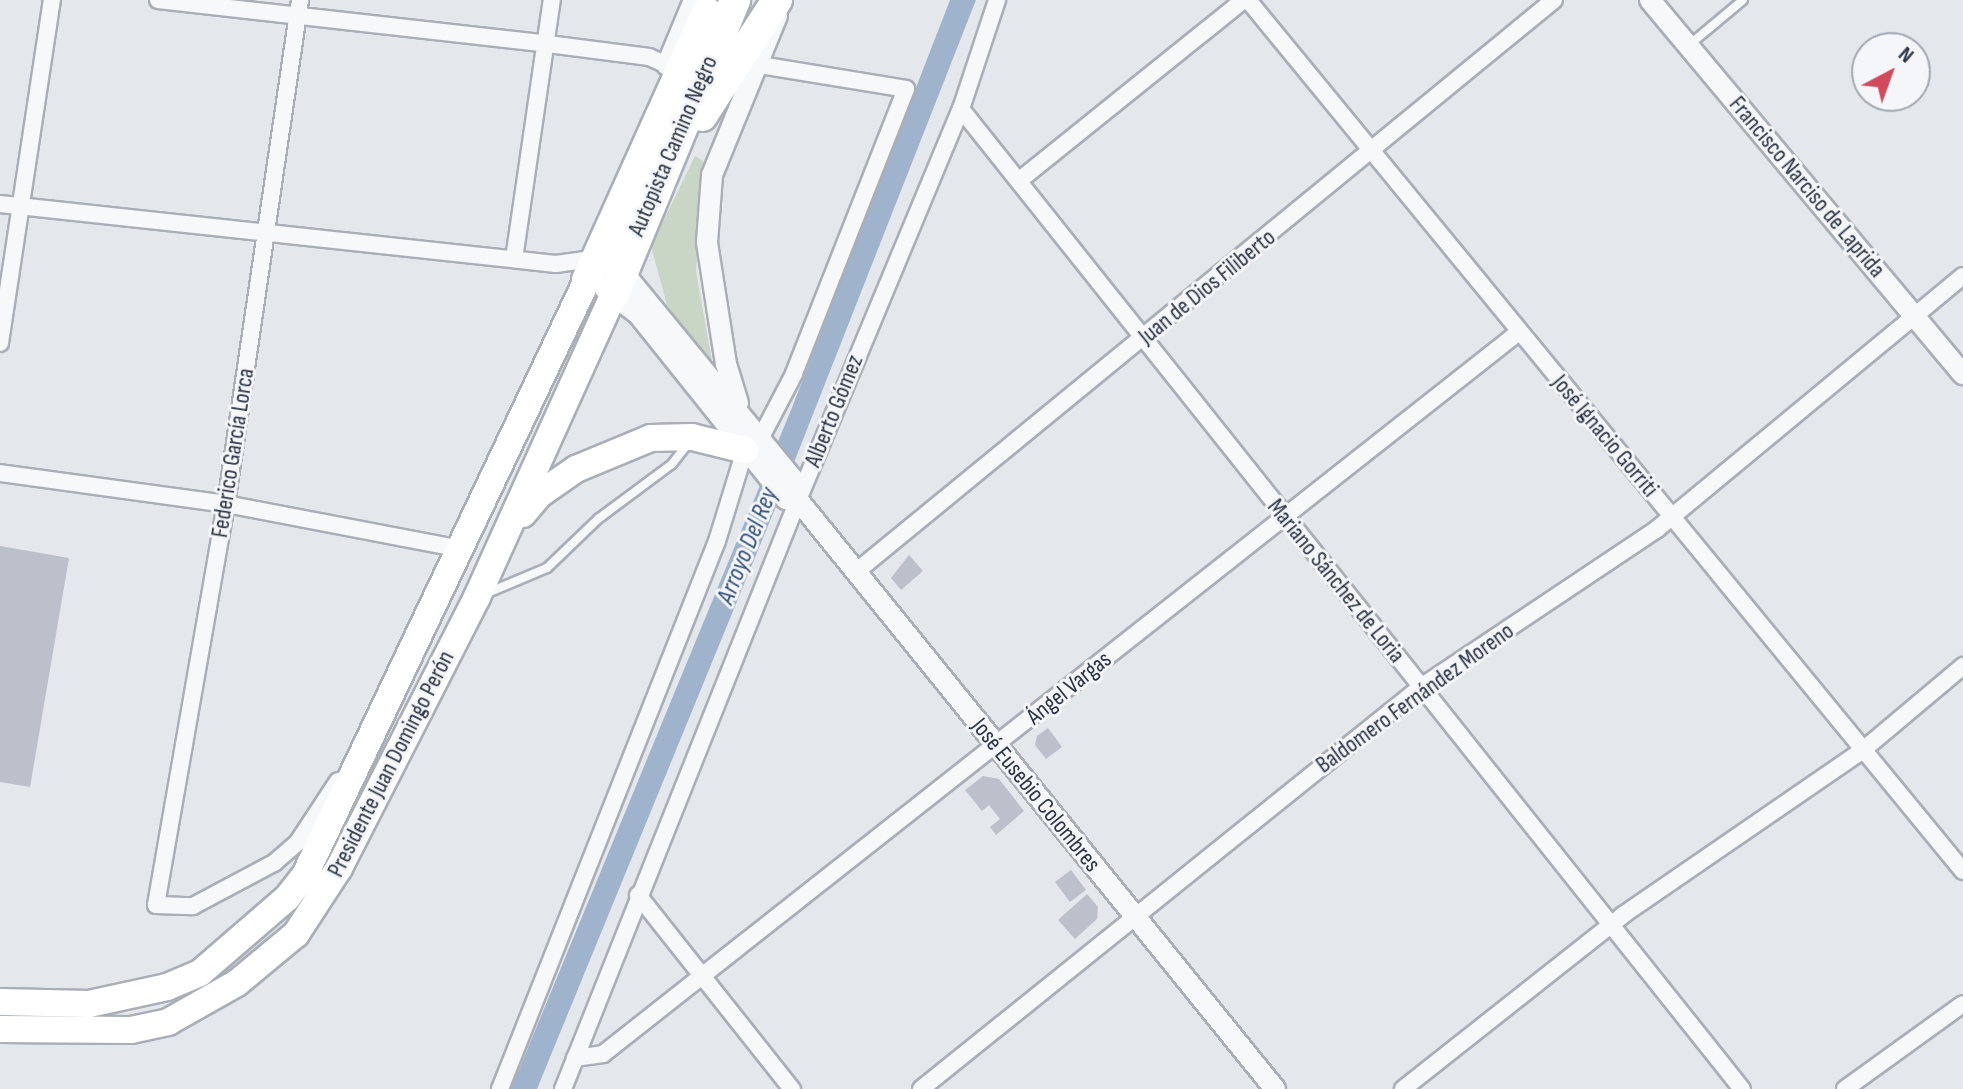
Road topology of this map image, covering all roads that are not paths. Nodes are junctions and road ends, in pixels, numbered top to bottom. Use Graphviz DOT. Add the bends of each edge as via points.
graph roads {
  1 [pos="52,0"];
  2 [pos="158,0"];
  3 [pos="552,0"];
  4 [pos="694,0"];
  5 [pos="713,0"];
  6 [pos="735,0"];
  7 [pos="780,0"];
  8 [pos="997,0"];
  9 [pos="1246,0"];
  10 [pos="1554,0"];
  11 [pos="1650,0"];
  12 [pos="1743,0"];
  13 [pos="299,8"];
  14 [pos="548,44"];
  15 [pos="1688,46"];
  16 [pos="667,65"];
  17 [pos="760,65"];
  18 [pos="961,109"];
  19 [pos="1375,150"];
  20 [pos="1021,179"];
  21 [pos="640,197"];
  22 [pos="0,204"];
  23 [pos="22,206"];
  24 [pos="268,235"];
  25 [pos="514,259"];
  26 [pos="556,264"];
  27 [pos="606,275"];
  28 [pos="1963,276"];
  29 [pos="1915,317"];
  30 [pos="1519,332"];
  31 [pos="1146,337"];
  32 [pos="0,343"];
  33 [pos="1963,375"];
  34 [pos="742,415"];
  35 [pos="692,437"];
  36 [pos="758,451"];
  37 [pos="0,473"];
  38 [pos="792,493"];
  39 [pos="226,504"];
  40 [pos="1282,516"];
  41 [pos="1672,517"];
  42 [pos="508,532"];
  43 [pos="461,549"];
  44 [pos="857,571"];
  45 [pos="477,597"];
  46 [pos="1963,666"];
  47 [pos="1421,687"];
  48 [pos="382,715"];
  49 [pos="995,747"];
  50 [pos="1863,750"];
  51 [pos="1963,871"];
  52 [pos="638,895"];
  53 [pos="1135,914"];
  54 [pos="1611,924"];
  55 [pos="701,976"];
  56 [pos="0,1002"];
  57 [pos="1963,1004"];
  58 [pos="0,1029"];
  59 [pos="575,1058"];
  60 [pos="500,1089"];
  61 [pos="563,1089"];
  62 [pos="792,1089"];
  63 [pos="921,1089"];
  64 [pos="1275,1089"];
  65 [pos="1403,1089"];
  66 [pos="1742,1089"];
  67 [pos="1845,1089"];
  1 -- 23 [label="street"];
  2 -- 13 [label="street"];
  3 -- 14 [label="street"];
  4 -- 16 [label="street"];
  5 -- 21 [label="highway, Autopista Camino Negro"];
  6 -- 21 [label="highway, Autopista Camino Negro"];
  7 -- 17 [label="street"];
  7 -- 21 [label="highway"];
  8 -- 18 [label="street, Alberto Gómez"];
  9 -- 19 [label="street, José Ignacio Gorriti"];
  9 -- 20 [label="street"];
  10 -- 19 [label="street, Juan de Dios Filiberto"];
  11 -- 15 [label="street, Francisco Narciso de Laprida"];
  12 -- 15 [label="lane"];
  13 -- 14 [label="street"];
  13 -- 24 [label="street, Federico García Lorca"];
  14 -- 16 [label="street" via="649,57"];
  14 -- 25 [label="street"];
  15 -- 29 [label="street, Francisco Narciso de Laprida"];
  16 -- 21 [label="highway" via="635,147"];
  17 -- 34 [label="street" via="714,165 707,242 726,364"];
  17 -- 36 [label="street" via="906,89 794,374"];
  18 -- 20 [label="street, Mariano Sánchez de Loria"];
  18 -- 38 [label="street, Alberto Gómez"];
  19 -- 30 [label="street, José Ignacio Gorriti"];
  19 -- 31 [label="street, Juan de Dios Filiberto"];
  20 -- 31 [label="street, Mariano Sánchez de Loria"];
  21 -- 27 [label="highway, Autopista Camino Negro"];
  22 -- 23 [label="street"];
  23 -- 24 [label="street"];
  23 -- 32 [label="street"];
  24 -- 25 [label="street"];
  24 -- 39 [label="street, Federico García Lorca"];
  25 -- 26 [label="street"];
  26 -- 27 [label="street"];
  26 -- 27 [label="street"];
  27 -- 34 [label="street, José Eusebio Colombres"];
  27 -- 36 [label="street, José Eusebio Colombres"];
  27 -- 42 [label="main road, Presidente Juan Domingo Perón"];
  27 -- 43 [label="main road, Presidente Juan Domingo Perón"];
  28 -- 29 [label="street, Baldomero Fernández Moreno"];
  29 -- 33 [label="street, Francisco Narciso de Laprida"];
  29 -- 41 [label="street, Baldomero Fernández Moreno"];
  30 -- 40 [label="street, Ángel Vargas"];
  30 -- 41 [label="street, José Ignacio Gorriti"];
  31 -- 40 [label="street, Mariano Sánchez de Loria"];
  31 -- 44 [label="street, Juan de Dios Filiberto"];
  34 -- 36 [label="street, José Eusebio Colombres"];
  35 -- 36 [label="main road"];
  35 -- 42 [label="main road" via="651,438 576,469 540,494"];
  35 -- 45 [label="lane" via="672,464 598,519 547,568"];
  36 -- 38 [label="street, José Eusebio Colombres"];
  36 -- 60 [label="street" via="717,541"];
  37 -- 39 [label="street"];
  38 -- 44 [label="street, José Eusebio Colombres"];
  38 -- 52 [label="street, Alberto Gómez"];
  39 -- 43 [label="street"];
  39 -- 48 [label="street, Federico García Lorca" via="156,905 193,906 287,852"];
  40 -- 47 [label="street, Mariano Sánchez de Loria"];
  40 -- 49 [label="street, Ángel Vargas"];
  41 -- 47 [label="street, Baldomero Fernández Moreno"];
  41 -- 50 [label="street, José Ignacio Gorriti"];
  42 -- 45 [label="main road, Presidente Juan Domingo Perón"];
  43 -- 48 [label="main road, Presidente Juan Domingo Perón"];
  44 -- 49 [label="street, José Eusebio Colombres"];
  45 -- 58 [label="main road, Presidente Juan Domingo Perón" via="339,868 296,934 202,1006 168,1022 131,1030"];
  46 -- 50 [label="street"];
  47 -- 53 [label="street, Baldomero Fernández Moreno"];
  47 -- 54 [label="street, Mariano Sánchez de Loria"];
  48 -- 56 [label="main road, Presidente Juan Domingo Perón" via="305,875 263,922 200,973 128,1000"];
  49 -- 53 [label="street, José Eusebio Colombres"];
  49 -- 55 [label="street, Ángel Vargas"];
  50 -- 51 [label="street, José Ignacio Gorriti"];
  50 -- 54 [label="street"];
  52 -- 55 [label="street"];
  52 -- 59 [label="street, Alberto Gómez"];
  53 -- 63 [label="street, Baldomero Fernández Moreno"];
  53 -- 64 [label="street, José Eusebio Colombres"];
  54 -- 65 [label="street"];
  54 -- 66 [label="street, Mariano Sánchez de Loria"];
  55 -- 59 [label="street, Ángel Vargas" via="603,1054"];
  55 -- 62 [label="street"];
  57 -- 67 [label="street"];
  59 -- 61 [label="street, Alberto Gómez"];
}
